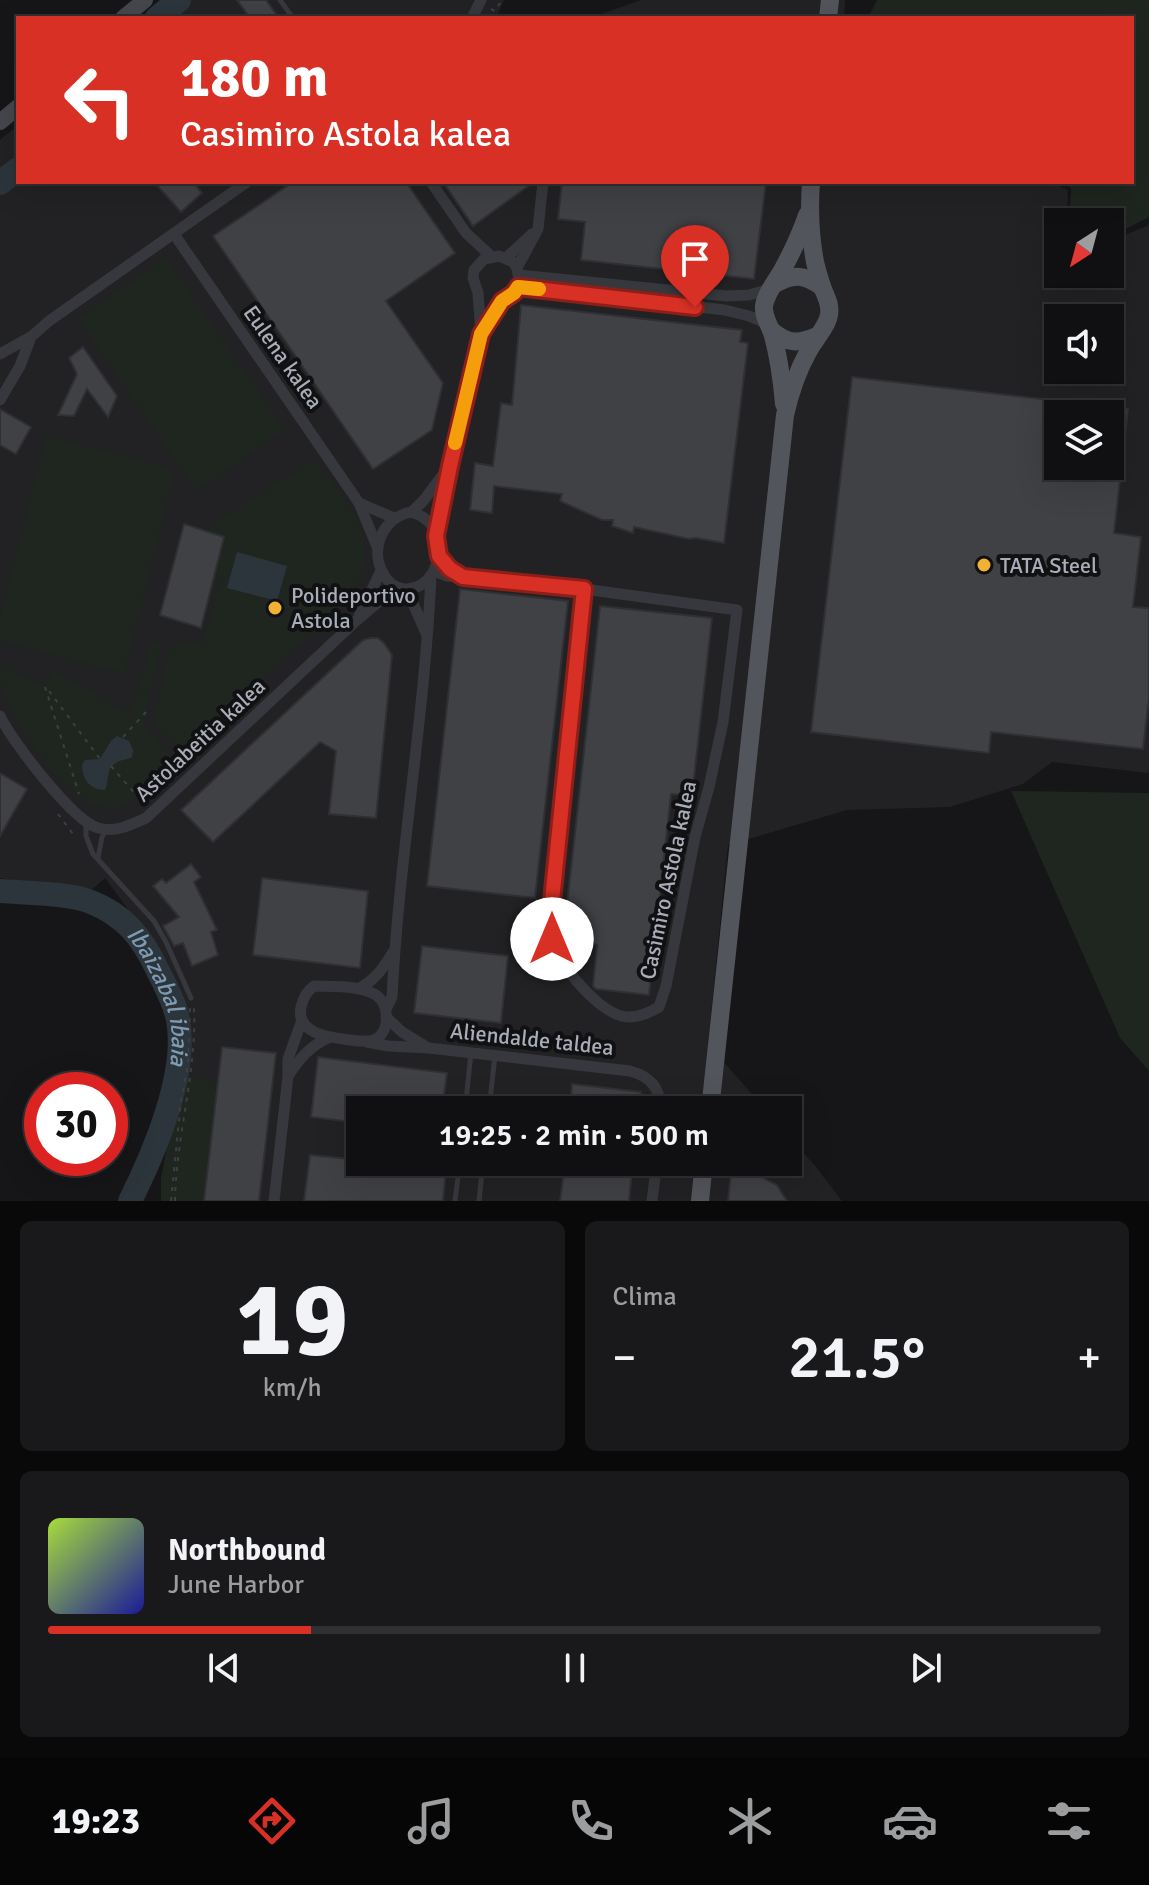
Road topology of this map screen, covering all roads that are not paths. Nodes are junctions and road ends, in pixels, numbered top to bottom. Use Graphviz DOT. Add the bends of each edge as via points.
graph roads {
  1 [pos="145,0"];
  2 [pos="125,16"];
  3 [pos="16,109"];
  4 [pos="0,122"];
  5 [pos="244,184"];
  6 [pos="432,184"];
  7 [pos="543,184"];
  8 [pos="811,184"];
  9 [pos="809,207"];
  10 [pos="538,229"];
  11 [pos="466,233"];
  12 [pos="174,234"];
  13 [pos="491,256"];
  14 [pos="506,258"];
  15 [pos="478,264"];
  16 [pos="518,277"];
  17 [pos="772,287"];
  18 [pos="822,287"];
  19 [pos="478,293"];
  20 [pos="502,301"];
  21 [pos="770,327"];
  22 [pos="481,334"];
  23 [pos="32,336"];
  24 [pos="817,336"];
  25 [pos="0,354"];
  26 [pos="0,400"];
  27 [pos="785,415"];
  28 [pos="450,466"];
  29 [pos="359,503"];
  30 [pos="412,512"];
  31 [pos="394,518"];
  32 [pos="436,536"];
  33 [pos="378,549"];
  34 [pos="439,556"];
  35 [pos="381,571"];
  36 [pos="433,573"];
  37 [pos="463,577"];
  38 [pos="401,588"];
  39 [pos="584,589"];
  40 [pos="357,620"];
  41 [pos="428,638"];
  42 [pos="0,716"];
  43 [pos="86,819"];
  44 [pos="107,828"];
  45 [pos="98,859"];
  46 [pos="395,948"];
  47 [pos="358,989"];
  48 [pos="191,998"];
  49 [pos="386,1013"];
  50 [pos="302,1020"];
  51 [pos="330,1037"];
  52 [pos="367,1042"];
  53 [pos="429,1048"];
  54 [pos="471,1052"];
  55 [pos="495,1055"];
  56 [pos="288,1076"];
  57 [pos="466,1096"];
  58 [pos="491,1096"];
  59 [pos="660,1096"];
  60 [pos="712,1096"];
  61 [pos="458,1176"];
  62 [pos="482,1176"];
  63 [pos="655,1176"];
  64 [pos="703,1176"];
  65 [pos="274,1201"];
  66 [pos="455,1201"];
  67 [pos="479,1201"];
  68 [pos="652,1201"];
  69 [pos="700,1201"];
  1 -- 2 [label="street"];
  3 -- 4 [label="street"];
  5 -- 12 [label="street"];
  6 -- 11 [label="street"];
  7 -- 10 [label="street"];
  8 -- 9 [label="main road"];
  9 -- 17 [label="main road"];
  9 -- 18 [label="main road"];
  10 -- 14 [label="street"];
  10 -- 16 [label="street"];
  11 -- 13 [label="street"];
  11 -- 15 [label="street"];
  12 -- 23 [label="street"];
  12 -- 29 [label="street, Eulena kalea"];
  13 -- 14 [label="street"];
  13 -- 15 [label="street"];
  14 -- 16 [label="street"];
  15 -- 19 [label="street" via="473,278"];
  16 -- 17 [label="street" via="727,296"];
  16 -- 20 [label="street" via="514,293"];
  16 -- 21 [label="street" via="725,310"];
  17 -- 18 [label="main road" via="797,276"];
  17 -- 21 [label="main road" via="764,306"];
  18 -- 24 [label="main road" via="830,313"];
  19 -- 20 [label="street"];
  19 -- 22 [label="street"];
  20 -- 22 [label="street"];
  21 -- 24 [label="main road" via="791,342"];
  21 -- 27 [label="main road"];
  22 -- 28 [label="street"];
  23 -- 25 [label="street"];
  23 -- 26 [label="street"];
  24 -- 27 [label="main road" via="797,374"];
  27 -- 60 [label="main road"];
  28 -- 30 [label="street"];
  28 -- 32 [label="street"];
  29 -- 31 [label="street"];
  29 -- 33 [label="street, Eulena kalea"];
  30 -- 31 [label="street"];
  30 -- 32 [label="street" via="432,525"];
  31 -- 33 [label="street"];
  32 -- 34 [label="street"];
  33 -- 35 [label="street"];
  34 -- 36 [label="street"];
  34 -- 37 [label="street"];
  35 -- 38 [label="street"];
  35 -- 40 [label="street, Astolabeitia kalea"];
  36 -- 37 [label="street, Casimiro Astola kalea"];
  36 -- 38 [label="street" via="416,588"];
  36 -- 41 [label="street"];
  37 -- 39 [label="street, Casimiro Astola kalea"];
  38 -- 40 [label="street, Astolabeitia kalea"];
  38 -- 41 [label="street"];
  39 -- 39 [label="street, Casimiro Astola kalea" via="737,610 723,722 666,986 659,1007 627,1017 594,1001 574,976 556,951 550,920"];
  40 -- 44 [label="street, Astolabeitia kalea" via="146,818 124,828"];
  41 -- 46 [label="street"];
  42 -- 43 [label="street" via="34,767 65,804"];
  43 -- 44 [label="street"];
  43 -- 45 [label="lane" via="89,847"];
  44 -- 45 [label="lane"];
  45 -- 48 [label="lane" via="154,921"];
  46 -- 47 [label="street" via="382,971"];
  46 -- 49 [label="street"];
  47 -- 49 [label="street, Aliendalde taldea" via="382,1000"];
  47 -- 50 [label="street" via="311,987 302,1003"];
  49 -- 52 [label="street" via="381,1035"];
  49 -- 53 [label="street, Aliendalde taldea" via="415,1042"];
  50 -- 51 [label="street, Aliendalde taldea" via="312,1031"];
  50 -- 56 [label="street" via="288,1059"];
  51 -- 52 [label="street, Aliendalde taldea"];
  51 -- 56 [label="street" via="307,1051"];
  52 -- 53 [label="street, Aliendalde taldea"];
  53 -- 54 [label="street, Aliendalde taldea"];
  54 -- 55 [label="street, Aliendalde taldea"];
  54 -- 57 [label="lane"];
  55 -- 58 [label="lane"];
  55 -- 59 [label="street, Aliendalde taldea" via="639,1073"];
  56 -- 65 [label="street"];
  61 -- 66 [label="lane"];
  62 -- 67 [label="lane"];
  63 -- 68 [label="street"];
  64 -- 69 [label="main road"];
}
